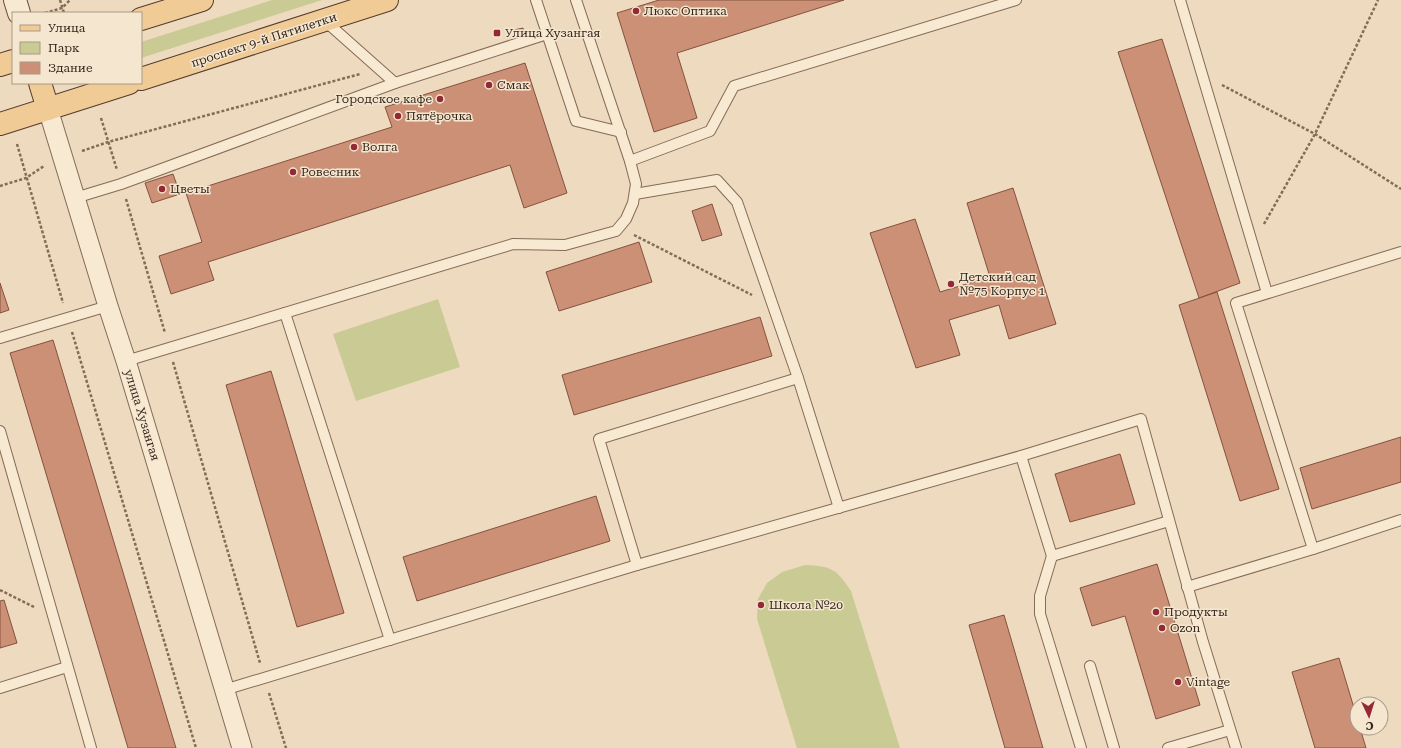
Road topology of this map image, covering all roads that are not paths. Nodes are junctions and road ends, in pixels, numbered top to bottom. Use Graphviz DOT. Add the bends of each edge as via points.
graph roads {
  1 [pos="15,0"];
  2 [pos="202,0"];
  3 [pos="387,0"];
  4 [pos="536,0"];
  5 [pos="576,0"];
  6 [pos="1016,0"];
  7 [pos="1180,0"];
  8 [pos="19,12"];
  9 [pos="142,19"];
  10 [pos="324,20"];
  11 [pos="547,34"];
  12 [pos="12,61"];
  13 [pos="0,65"];
  14 [pos="142,79"];
  15 [pos="395,83"];
  16 [pos="40,84"];
  17 [pos="126,84"];
  18 [pos="48,109"];
  19 [pos="0,124"];
  20 [pos="621,132"];
  21 [pos="630,161"];
  22 [pos="635,194"];
  23 [pos="76,198"];
  24 [pos="1401,252"];
  25 [pos="1267,293"];
  26 [pos="108,306"];
  27 [pos="285,313"];
  28 [pos="0,338"];
  29 [pos="126,361"];
  30 [pos="798,378"];
  31 [pos="0,431"];
  32 [pos="1021,456"];
  33 [pos="839,508"];
  34 [pos="1401,520"];
  35 [pos="1169,521"];
  36 [pos="1313,549"];
  37 [pos="1052,556"];
  38 [pos="637,565"];
  39 [pos="1187,587"];
  40 [pos="390,640"];
  41 [pos="1090,666"];
  42 [pos="67,667"];
  43 [pos="0,688"];
  44 [pos="224,690"];
  45 [pos="1230,730"];
  46 [pos="91,748"];
  47 [pos="242,748"];
  48 [pos="1081,748"];
  49 [pos="1114,748"];
  50 [pos="1168,748"];
  51 [pos="1236,748"];
  1 -- 8 [label="street"];
  2 -- 9 [label="main road"];
  3 -- 10 [label="main road, проспект 9-й Пятилетки"];
  4 -- 11 [label="lane"];
  5 -- 20 [label="lane"];
  6 -- 21 [label="lane" via="734,86 710,130"];
  7 -- 25 [label="lane"];
  10 -- 14 [label="main road, проспект 9-й Пятилетки"];
  10 -- 15 [label="lane"];
  11 -- 15 [label="lane"];
  11 -- 20 [label="lane" via="576,121"];
  12 -- 13 [label="main road"];
  15 -- 23 [label="lane" via="121,184"];
  16 -- 18 [label="main road, улица Хузангая"];
  17 -- 18 [label="main road"];
  18 -- 19 [label="main road"];
  18 -- 23 [label="street, улица Хузангая"];
  20 -- 21 [label="lane"];
  21 -- 22 [label="lane" via="636,184"];
  22 -- 27 [label="lane" via="626,219 616,231 565,244 513,244"];
  22 -- 30 [label="lane" via="717,180 736,202"];
  23 -- 26 [label="street, улица Хузангая"];
  24 -- 25 [label="lane"];
  25 -- 36 [label="lane" via="1236,303"];
  26 -- 28 [label="lane"];
  26 -- 29 [label="street, улица Хузангая"];
  27 -- 29 [label="lane"];
  27 -- 40 [label="lane"];
  29 -- 44 [label="street, улица Хузангая"];
  30 -- 33 [label="lane"];
  30 -- 38 [label="lane" via="599,439"];
  31 -- 42 [label="lane"];
  32 -- 33 [label="lane"];
  32 -- 35 [label="lane" via="1141,419"];
  32 -- 37 [label="lane"];
  33 -- 38 [label="lane"];
  34 -- 36 [label="lane"];
  35 -- 37 [label="lane"];
  35 -- 39 [label="lane"];
  36 -- 39 [label="lane"];
  37 -- 48 [label="lane" via="1040,596 1040,614"];
  38 -- 40 [label="lane"];
  39 -- 45 [label="lane"];
  40 -- 44 [label="lane"];
  41 -- 49 [label="lane"];
  42 -- 43 [label="lane"];
  42 -- 46 [label="lane"];
  44 -- 47 [label="street, улица Хузангая"];
  45 -- 50 [label="lane"];
  45 -- 51 [label="lane"];
}
